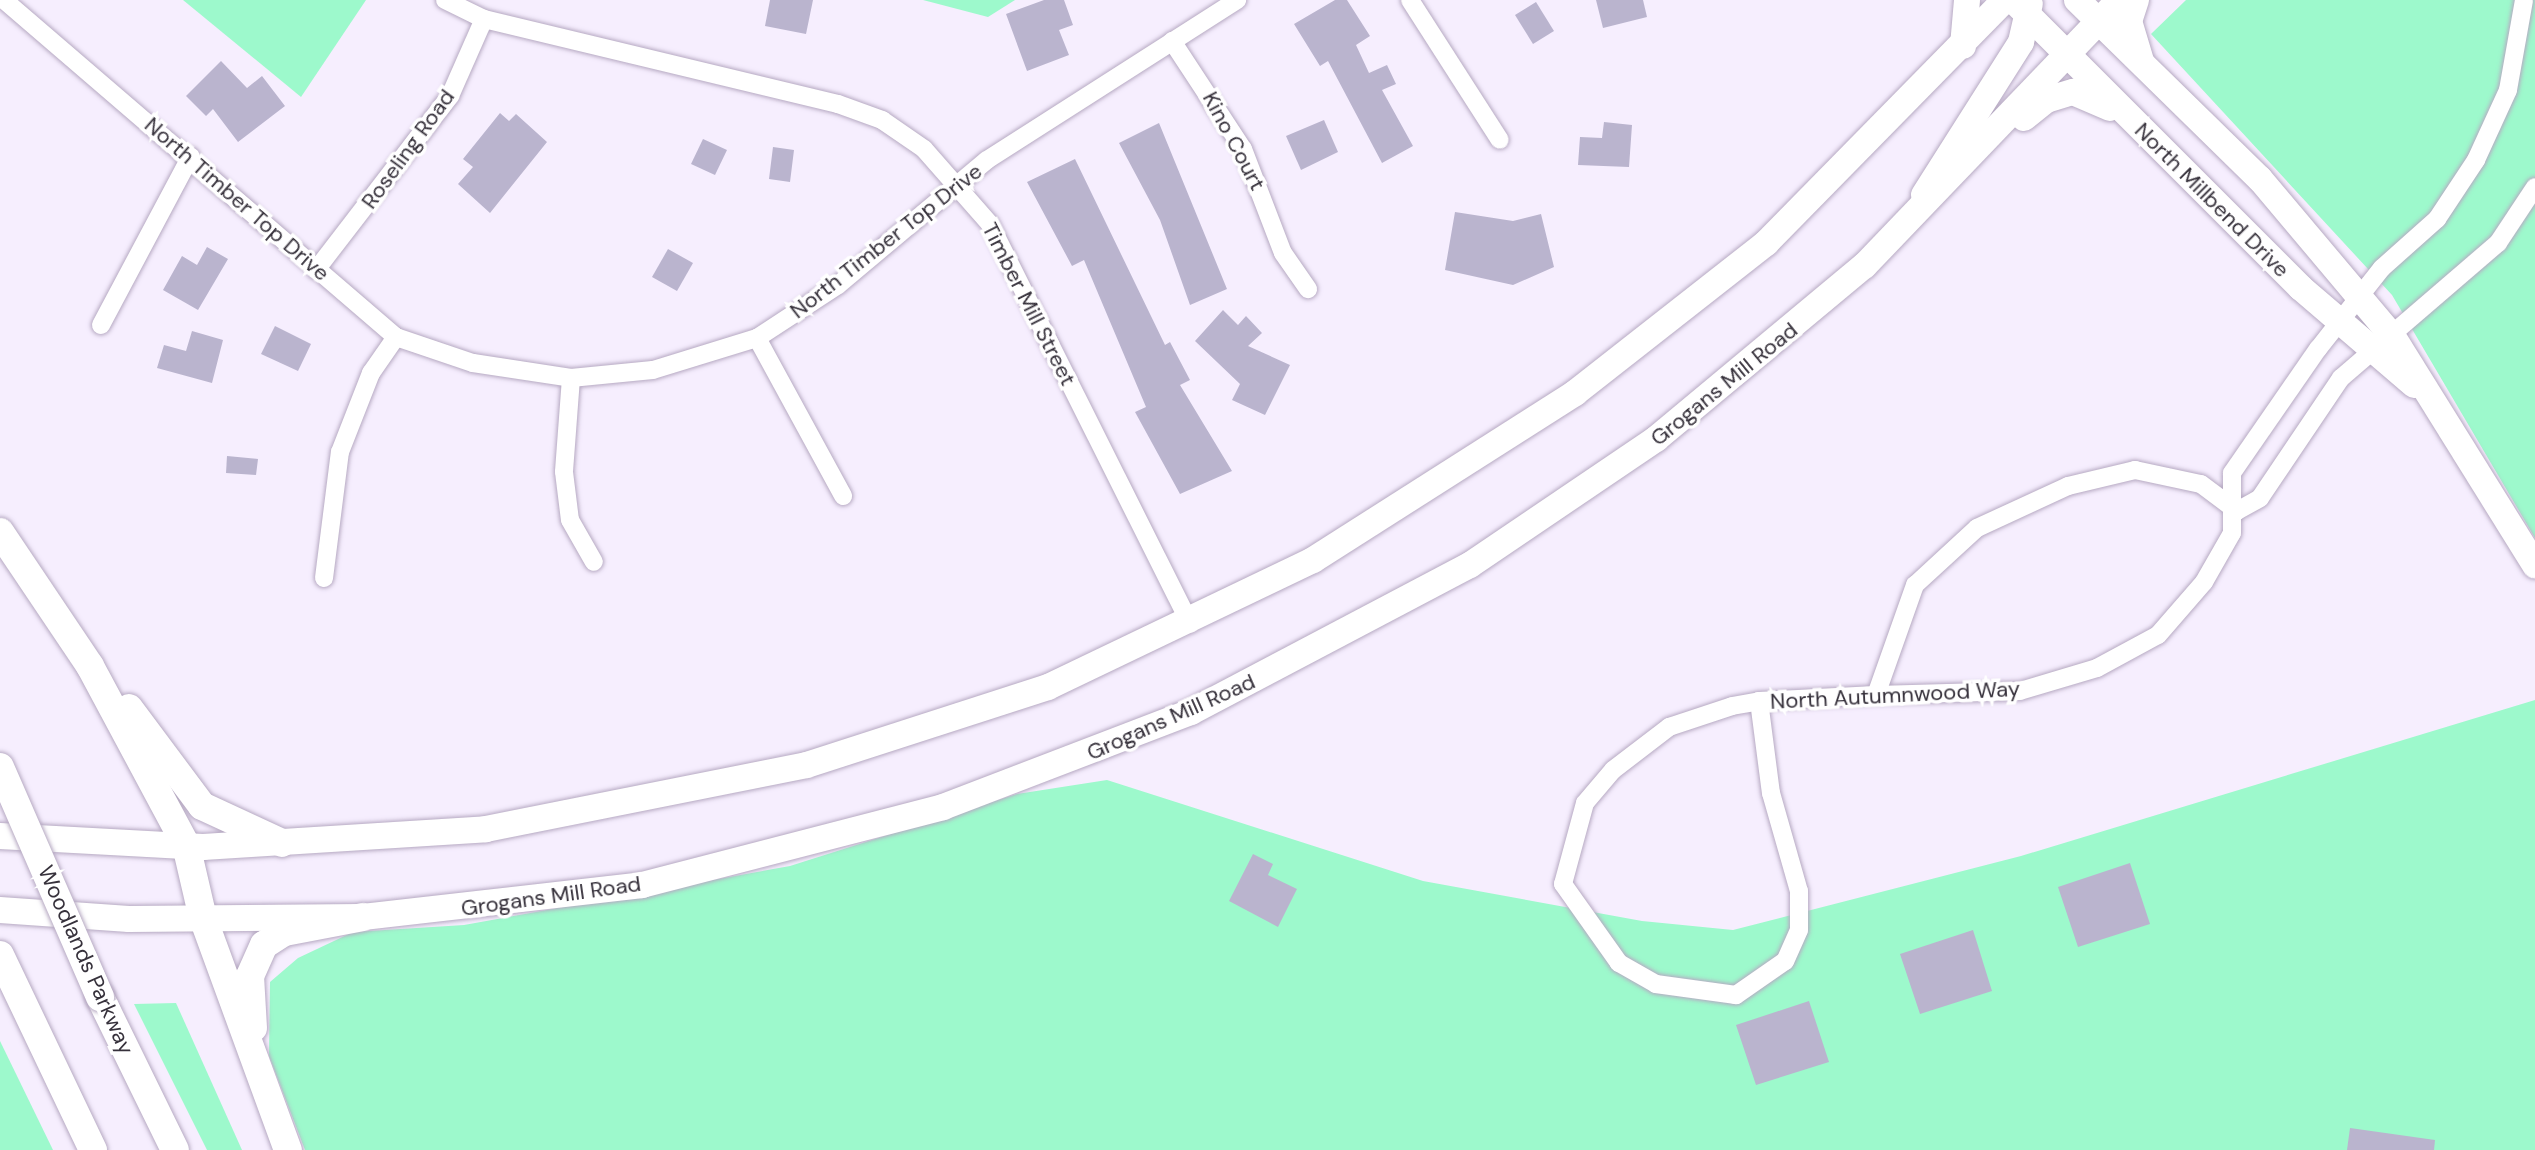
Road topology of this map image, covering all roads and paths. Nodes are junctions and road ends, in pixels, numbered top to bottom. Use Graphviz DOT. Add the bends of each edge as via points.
graph roads {
  1 [pos="4,0"];
  2 [pos="445,0"];
  3 [pos="1237,0"];
  4 [pos="1410,0"];
  5 [pos="1967,0"];
  6 [pos="2005,0"];
  7 [pos="2077,0"];
  8 [pos="2119,0"];
  9 [pos="2136,0"];
  10 [pos="2524,0"];
  11 [pos="2024,6"];
  12 [pos="484,19"];
  13 [pos="2086,25"];
  14 [pos="1172,41"];
  15 [pos="1962,46"];
  16 [pos="2067,56"];
  17 [pos="2146,72"];
  18 [pos="2130,119"];
  19 [pos="1500,140"];
  20 [pos="191,156"];
  21 [pos="1961,173"];
  22 [pos="959,182"];
  23 [pos="2535,187"];
  24 [pos="1900,231"];
  25 [pos="316,270"];
  26 [pos="1308,289"];
  27 [pos="2358,297"];
  28 [pos="2338,323"];
  29 [pos="101,325"];
  30 [pos="396,337"];
  31 [pos="757,338"];
  32 [pos="2383,346"];
  33 [pos="571,378"];
  34 [pos="843,496"];
  35 [pos="2237,511"];
  36 [pos="0,532"];
  37 [pos="594,562"];
  38 [pos="2535,565"];
  39 [pos="324,578"];
  40 [pos="1190,624"];
  41 [pos="90,666"];
  42 [pos="1876,695"];
  43 [pos="1759,701"];
  44 [pos="0,767"];
  45 [pos="0,836"];
  46 [pos="282,843"];
  47 [pos="186,845"];
  48 [pos="0,910"];
  49 [pos="363,917"];
  50 [pos="203,918"];
  51 [pos="0,955"];
  52 [pos="262,1084"];
  53 [pos="93,1150"];
  54 [pos="175,1150"];
  55 [pos="288,1150"];
  1 -- 20 [label="street, North Timber Top Drive"];
  2 -- 12 [label="street, Timber Mill Street"];
  3 -- 14 [label="street, North Timber Top Drive"];
  4 -- 19 [label="street"];
  5 -- 15 [label="main road"];
  6 -- 15 [label="main road"];
  7 -- 13 [label="main road, North Millbend Drive"];
  8 -- 13 [label="main road, Grogans Mill Road"];
  9 -- 17 [label="main road" via="2131,37"];
  10 -- 27 [label="street" via="2508,90 2476,160 2437,219"];
  11 -- 13 [label="main road"];
  11 -- 15 [label="main road"];
  11 -- 16 [label="main road, North Millbend Drive"];
  11 -- 24 [label="main road" via="2011,60"];
  12 -- 22 [label="street, Timber Mill Street" via="838,104 882,120"];
  12 -- 25 [label="street, Roseling Road" via="450,96"];
  13 -- 16 [label="main road, Grogans Mill Road"];
  13 -- 17 [label="main road, North Millbend Drive"];
  14 -- 22 [label="street, North Timber Top Drive"];
  14 -- 26 [label="street, Kino Court" via="1243,149 1283,253"];
  15 -- 40 [label="main road" via="1766,243 1575,393 1313,560"];
  16 -- 18 [label="main road, North Millbend Drive"];
  16 -- 21 [label="main road, Grogans Mill Road"];
  17 -- 27 [label="main road, North Millbend Drive" via="2260,179"];
  18 -- 21 [label="main road" via="2073,92 2046,100"];
  18 -- 28 [label="main road, North Millbend Drive"];
  20 -- 25 [label="street, North Timber Top Drive"];
  20 -- 29 [label="street"];
  21 -- 24 [label="main road, Grogans Mill Road"];
  22 -- 31 [label="street, North Timber Top Drive" via="838,285"];
  22 -- 40 [label="street, Timber Mill Street" via="990,224"];
  23 -- 32 [label="street, North Autumnwood Way" via="2498,243"];
  24 -- 49 [label="main road, Grogans Mill Road" via="1797,326 1583,491 1390,613 1191,712 943,807 815,845 642,885"];
  25 -- 30 [label="street, North Timber Top Drive"];
  27 -- 28 [label="street"];
  27 -- 32 [label="main road, North Millbend Drive"];
  28 -- 32 [label="main road, North Millbend Drive"];
  28 -- 35 [label="street" via="2232,473"];
  30 -- 33 [label="street, North Timber Top Drive" via="473,363"];
  30 -- 39 [label="street" via="371,373 340,452"];
  31 -- 33 [label="street, North Timber Top Drive" via="653,370"];
  31 -- 34 [label="street"];
  32 -- 35 [label="street, North Autumnwood Way" via="2341,378 2260,498"];
  32 -- 38 [label="main road, North Millbend Drive" via="2420,390"];
  33 -- 37 [label="street" via="565,484 570,520"];
  35 -- 42 [label="street, North Autumnwood Way" via="2204,582 2132,653 2020,691"];
  35 -- 42 [label="street" via="2201,484 2135,470 2068,486 1977,528 1915,585"];
  36 -- 41 [label="main road"];
  40 -- 46 [label="main road" via="1048,687 807,765 486,829"];
  41 -- 46 [label="main road" via="202,806"];
  41 -- 47 [label="main road"];
  42 -- 43 [label="street, North Autumnwood Way"];
  43 -- 43 [label="street, North Autumnwood Way" via="1771,793 1799,891 1799,930 1785,961 1736,995 1656,984 1619,963 1563,884 1585,803 1669,727"];
  44 -- 54 [label="main road, Woodlands Parkway, bridge" via="100,997"];
  45 -- 47 [label="main road"];
  46 -- 47 [label="main road"];
  47 -- 50 [label="main road"];
  48 -- 50 [label="main road, Grogans Mill Road"];
  49 -- 50 [label="main road, Grogans Mill Road"];
  49 -- 52 [label="main road" via="284,932 264,945 250,988"];
  50 -- 52 [label="main road"];
  51 -- 53 [label="main road"];
  52 -- 55 [label="main road"];
}
